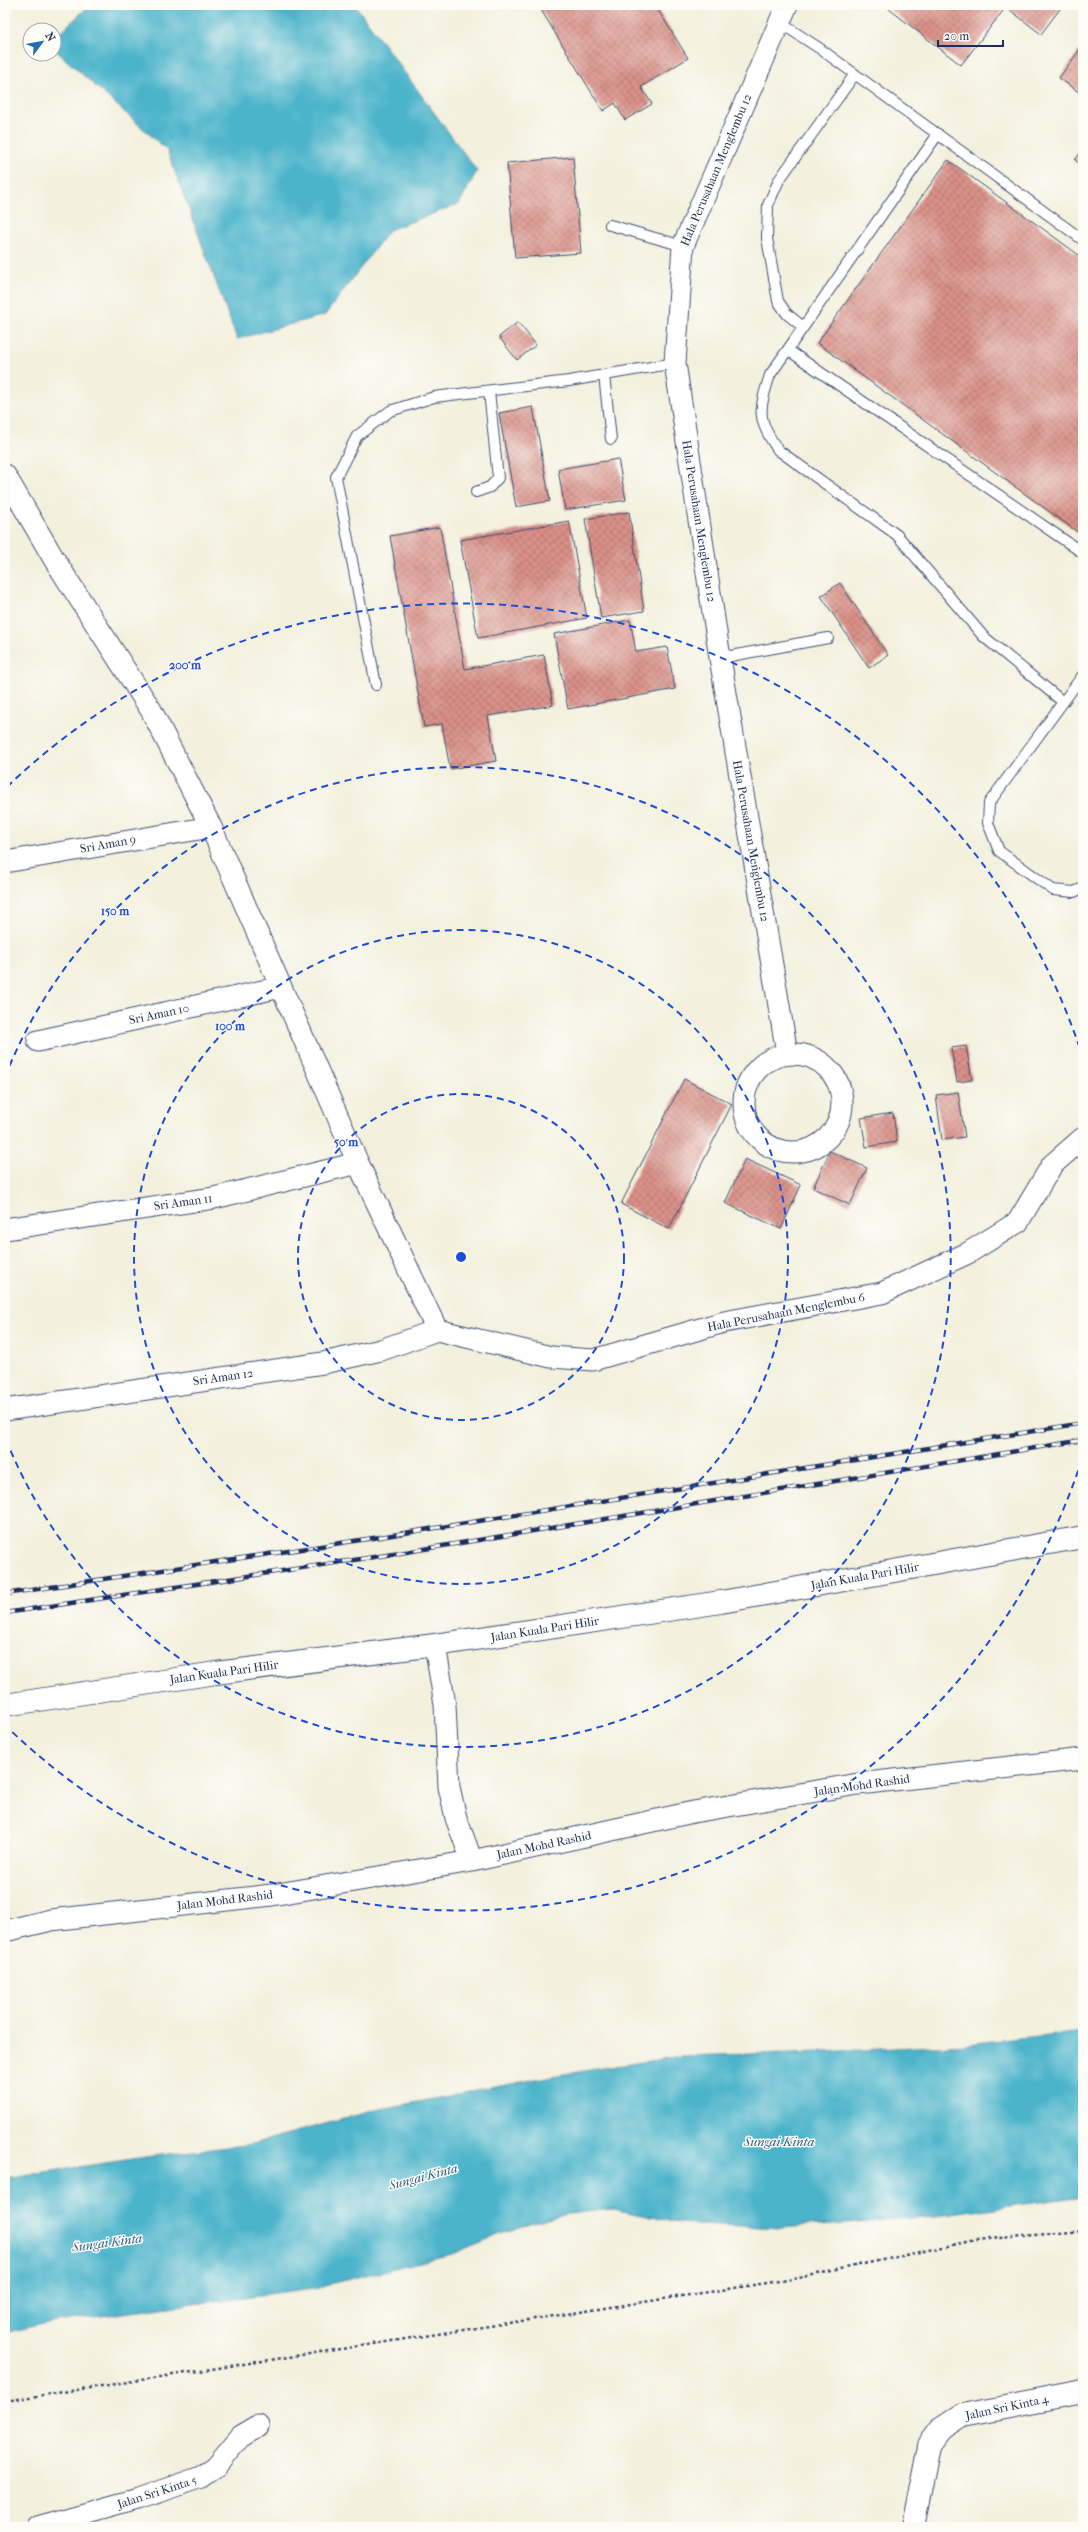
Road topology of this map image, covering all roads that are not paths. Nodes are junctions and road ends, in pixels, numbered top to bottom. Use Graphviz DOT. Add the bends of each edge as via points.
graph roads {
  1 [pos="783,14"];
  2 [pos="855,74"];
  3 [pos="938,134"];
  4 [pos="610,225"];
  5 [pos="1083,240"];
  6 [pos="683,246"];
  7 [pos="803,327"];
  8 [pos="788,350"];
  9 [pos="675,363"];
  10 [pos="604,375"];
  11 [pos="489,390"];
  12 [pos="611,438"];
  13 [pos="8,491"];
  14 [pos="476,492"];
  15 [pos="1083,553"];
  16 [pos="828,638"];
  17 [pos="720,658"];
  18 [pos="1083,675"];
  19 [pos="376,685"];
  20 [pos="1063,702"];
  21 [pos="211,826"];
  22 [pos="5,862"];
  23 [pos="1083,888"];
  24 [pos="281,987"];
  25 [pos="38,1041"];
  26 [pos="787,1053"];
  27 [pos="1083,1138"];
  28 [pos="358,1163"];
  29 [pos="5,1228"];
  30 [pos="437,1330"];
  31 [pos="5,1410"];
  32 [pos="1083,1537"];
  33 [pos="435,1645"];
  34 [pos="5,1705"];
  35 [pos="1083,1759"];
  36 [pos="472,1861"];
  37 [pos="5,1931"];
  38 [pos="1083,2392"];
  39 [pos="258,2426"];
  40 [pos="38,2527"];
  41 [pos="913,2527"];
  1 -- 2 [label="lane"];
  1 -- 6 [label="street, Hala Perusahaan Menglembu 12"];
  2 -- 3 [label="lane"];
  2 -- 7 [label="lane" via="779,180 768,205 767,238 778,300 787,314"];
  3 -- 5 [label="lane"];
  3 -- 7 [label="lane"];
  4 -- 6 [label="lane"];
  6 -- 9 [label="street, Hala Perusahaan Menglembu 12"];
  7 -- 8 [label="lane"];
  8 -- 15 [label="lane"];
  8 -- 20 [label="lane" via="770,375 761,406 764,430 778,450 897,535 983,636"];
  9 -- 10 [label="lane"];
  9 -- 17 [label="street, Hala Perusahaan Menglembu 12"];
  10 -- 11 [label="lane"];
  10 -- 12 [label="lane"];
  11 -- 14 [label="lane" via="498,478 490,487"];
  11 -- 19 [label="lane" via="434,398 390,411 357,436 336,477"];
  13 -- 21 [label="street" via="151,710"];
  16 -- 17 [label="lane"];
  17 -- 26 [label="street, Hala Perusahaan Menglembu 12"];
  18 -- 20 [label="lane"];
  20 -- 23 [label="lane" via="988,803 988,823 999,851 1053,890 1074,892"];
  21 -- 22 [label="street, Sri Aman 9"];
  21 -- 24 [label="street"];
  24 -- 25 [label="street, Sri Aman 10"];
  24 -- 28 [label="street"];
  26 -- 26 [label="street" via="813,1057 833,1073 843,1097 839,1123 824,1143 800,1153 774,1149 754,1133 744,1109 747,1084 763,1063"];
  27 -- 30 [label="street, Hala Perusahaan Menglembu 6" via="1052,1165 1018,1222 968,1253 882,1293 724,1322 593,1360 551,1357"];
  28 -- 29 [label="street, Sri Aman 11" via="214,1198"];
  28 -- 30 [label="street"];
  30 -- 31 [label="street, Sri Aman 12" via="381,1350 324,1363"];
  32 -- 33 [label="street, Jalan Kuala Pari Hilir" via="721,1602"];
  33 -- 34 [label="street, Jalan Kuala Pari Hilir" via="216,1673"];
  33 -- 36 [label="street" via="445,1705 449,1787 456,1818"];
  35 -- 36 [label="street, Jalan Mohd Rashid" via="850,1786 693,1812"];
  36 -- 37 [label="street, Jalan Mohd Rashid" via="272,1895 51,1920"];
  38 -- 41 [label="street, Jalan Sri Kinta 4" via="962,2415 940,2430 929,2446"];
  39 -- 40 [label="street, Jalan Sri Kinta 5" via="241,2436 216,2466 201,2477 138,2499"];
}
